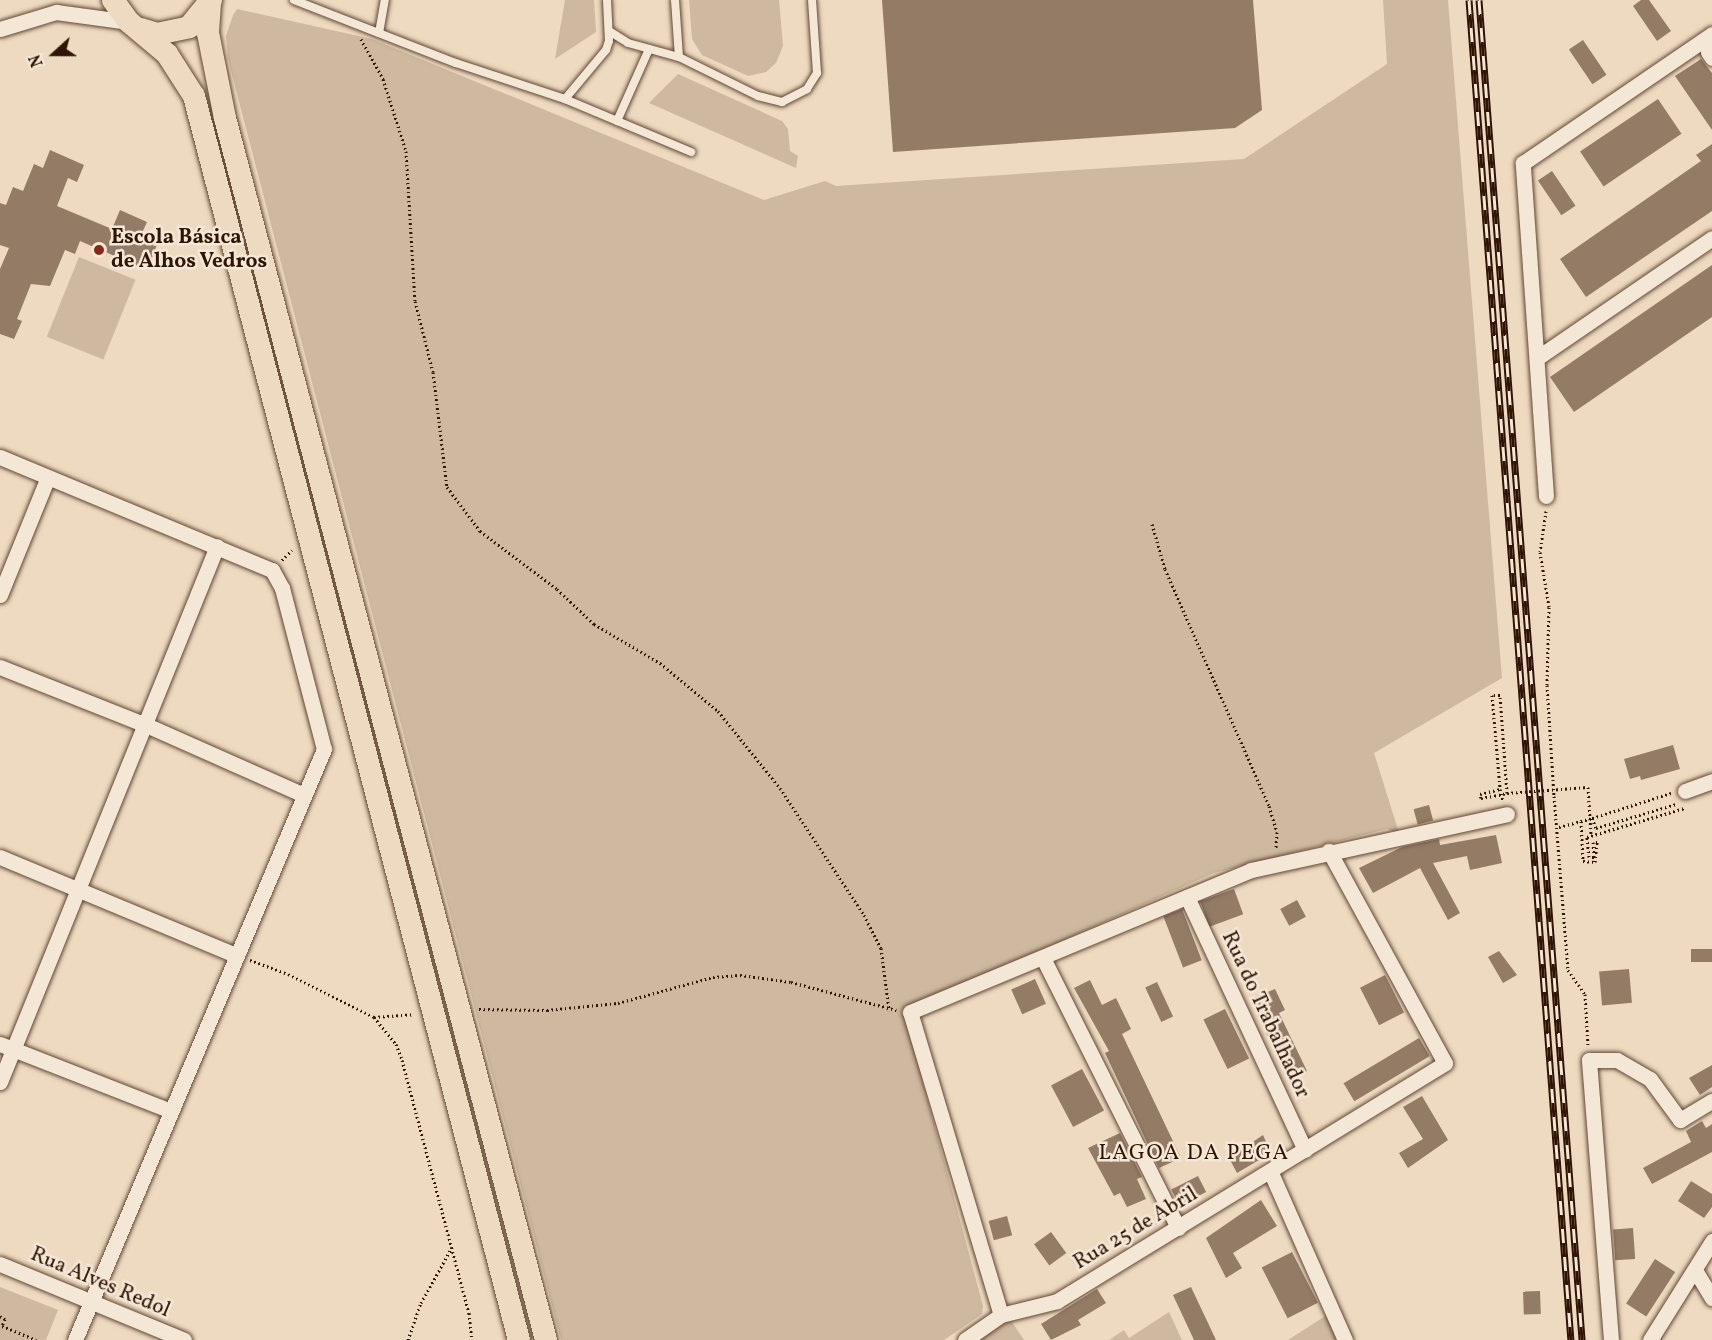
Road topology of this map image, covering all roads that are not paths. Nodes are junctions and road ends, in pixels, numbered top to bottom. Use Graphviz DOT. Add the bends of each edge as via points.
graph roads {
  1 [pos="72,0"];
  2 [pos="113,0"];
  3 [pos="294,0"];
  4 [pos="385,0"];
  5 [pos="607,0"];
  6 [pos="675,0"];
  7 [pos="812,0"];
  8 [pos="211,2"];
  9 [pos="56,12"];
  10 [pos="135,26"];
  11 [pos="0,29"];
  12 [pos="609,31"];
  13 [pos="379,33"];
  14 [pos="1712,34"];
  15 [pos="649,49"];
  16 [pos="1712,50"];
  17 [pos="679,57"];
  18 [pos="1712,58"];
  19 [pos="565,99"];
  20 [pos="617,121"];
  21 [pos="691,152"];
  22 [pos="1712,238"];
  23 [pos="1537,358"];
  24 [pos="0,457"];
  25 [pos="48,477"];
  26 [pos="1546,496"];
  27 [pos="217,546"];
  28 [pos="0,595"];
  29 [pos="0,667"];
  30 [pos="146,725"];
  31 [pos="1712,781"];
  32 [pos="304,795"];
  33 [pos="1683,797"];
  34 [pos="1507,814"];
  35 [pos="1329,851"];
  36 [pos="0,857"];
  37 [pos="80,888"];
  38 [pos="1187,897"];
  39 [pos="236,955"];
  40 [pos="1043,958"];
  41 [pos="7,1047"];
  42 [pos="0,1082"];
  43 [pos="1712,1101"];
  44 [pos="171,1111"];
  45 [pos="1305,1150"];
  46 [pos="1271,1173"];
  47 [pos="1178,1228"];
  48 [pos="1712,1241"];
  49 [pos="0,1264"];
  50 [pos="1695,1270"];
  51 [pos="1712,1298"];
  52 [pos="91,1303"];
  53 [pos="1001,1316"];
  54 [pos="75,1340"];
  55 [pos="184,1340"];
  56 [pos="519,1340"];
  57 [pos="546,1340"];
  58 [pos="965,1340"];
  59 [pos="1345,1340"];
  60 [pos="1611,1340"];
  61 [pos="1650,1340"];
  1 -- 9 [label="street"];
  2 -- 10 [label="main road"];
  3 -- 13 [label="lane"];
  4 -- 13 [label="lane"];
  5 -- 12 [label="lane"];
  6 -- 17 [label="lane"];
  7 -- 17 [label="lane" via="818,74 807,89 791,99 773,102"];
  8 -- 10 [label="main road" via="189,27 157,34"];
  8 -- 57 [label="main road" via="208,33 225,118"];
  9 -- 10 [label="street"];
  9 -- 11 [label="street"];
  10 -- 56 [label="main road" via="167,54 194,96"];
  12 -- 15 [label="lane"];
  12 -- 19 [label="lane" via="606,50"];
  13 -- 19 [label="lane"];
  14 -- 23 [label="street" via="1524,163"];
  15 -- 17 [label="lane"];
  15 -- 20 [label="lane"];
  16 -- 18 [label="street" via="1708,52"];
  19 -- 20 [label="lane"];
  20 -- 21 [label="lane"];
  22 -- 23 [label="street"];
  23 -- 26 [label="street"];
  24 -- 25 [label="street"];
  25 -- 27 [label="street"];
  25 -- 28 [label="street"];
  27 -- 30 [label="street"];
  27 -- 32 [label="street" via="272,570 282,588 324,749"];
  29 -- 30 [label="street"];
  30 -- 32 [label="street"];
  30 -- 37 [label="street"];
  31 -- 33 [label="street"];
  32 -- 39 [label="street"];
  34 -- 35 [label="street"];
  35 -- 38 [label="street" via="1274,865"];
  35 -- 45 [label="street, Rua 25 de Abril" via="1444,1063"];
  36 -- 37 [label="street"];
  37 -- 39 [label="street"];
  37 -- 41 [label="street"];
  38 -- 40 [label="street"];
  38 -- 45 [label="street, Rua do Trabalhador"];
  39 -- 44 [label="street"];
  40 -- 47 [label="street"];
  40 -- 53 [label="street" via="910,1012"];
  41 -- 42 [label="street"];
  41 -- 44 [label="street"];
  43 -- 60 [label="street" via="1680,1120 1650,1079 1617,1060 1589,1060"];
  44 -- 52 [label="street"];
  45 -- 46 [label="street, Rua 25 de Abril"];
  46 -- 47 [label="street, Rua 25 de Abril"];
  46 -- 59 [label="street"];
  47 -- 53 [label="street, Rua 25 de Abril" via="1057,1301"];
  48 -- 50 [label="street"];
  49 -- 52 [label="street, Rua Alves Redol"];
  50 -- 51 [label="street"];
  50 -- 61 [label="street"];
  52 -- 54 [label="street"];
  52 -- 55 [label="street, Rua Alves Redol"];
  53 -- 58 [label="street, Rua 25 de Abril"];
}
